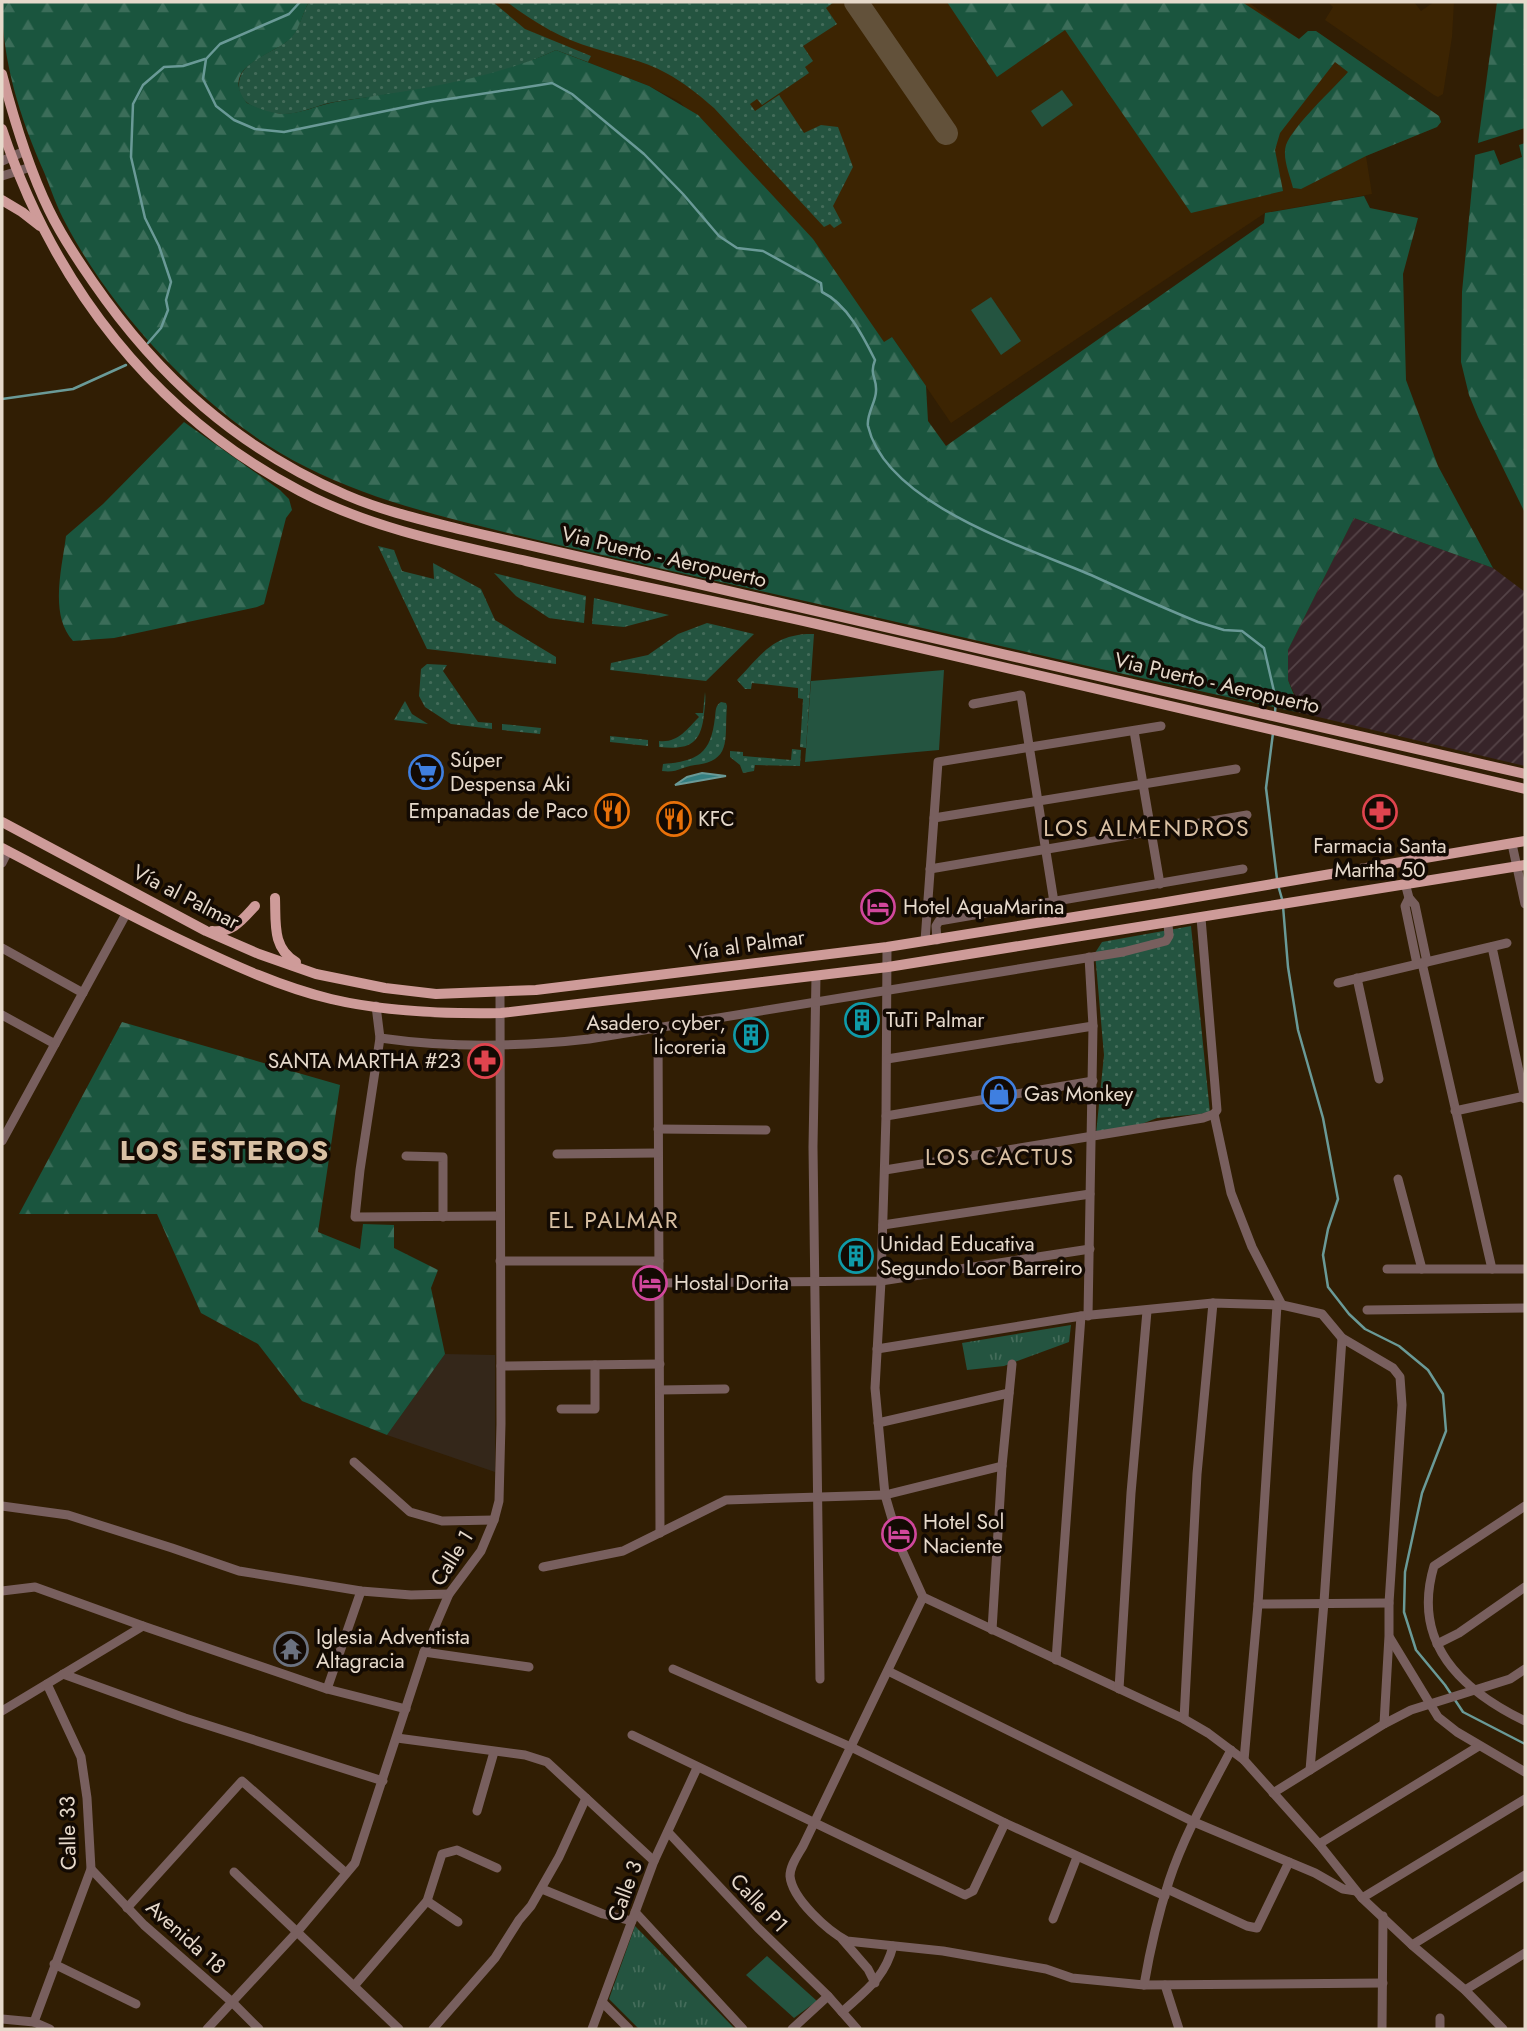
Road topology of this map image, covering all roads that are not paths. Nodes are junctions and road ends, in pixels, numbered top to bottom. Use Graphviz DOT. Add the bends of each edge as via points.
graph roads {
  1 [pos="2,74"];
  2 [pos="2,128"];
  3 [pos="25,151"];
  4 [pos="6,158"];
  5 [pos="31,167"];
  6 [pos="17,173"];
  7 [pos="2,176"];
  8 [pos="2,200"];
  9 [pos="42,228"];
  10 [pos="973,704"];
  11 [pos="1161,726"];
  12 [pos="1135,730"];
  13 [pos="1029,747"];
  14 [pos="1236,769"];
  15 [pos="1525,774"];
  16 [pos="1144,784"];
  17 [pos="1525,789"];
  18 [pos="1038,802"];
  19 [pos="1247,815"];
  20 [pos="934,818"];
  21 [pos="2,822"];
  22 [pos="1152,831"];
  23 [pos="1525,841"];
  24 [pos="1512,844"];
  25 [pos="5,850"];
  26 [pos="1046,850"];
  27 [pos="2,863"];
  28 [pos="1521,866"];
  29 [pos="930,869"];
  30 [pos="1243,869"];
  31 [pos="1405,883"];
  32 [pos="1160,884"];
  33 [pos="275,898"];
  34 [pos="1054,902"];
  35 [pos="1525,904"];
  36 [pos="255,906"];
  37 [pos="126,914"];
  38 [pos="1201,918"];
  39 [pos="1168,924"];
  40 [pos="206,931"];
  41 [pos="931,941"];
  42 [pos="1507,943"];
  43 [pos="887,947"];
  44 [pos="1492,947"];
  45 [pos="2,948"];
  46 [pos="1089,957"];
  47 [pos="1422,963"];
  48 [pos="887,967"];
  49 [pos="316,974"];
  50 [pos="816,976"];
  51 [pos="1357,978"];
  52 [pos="1338,983"];
  53 [pos="887,990"];
  54 [pos="83,993"];
  55 [pos="500,993"];
  56 [pos="816,1002"];
  57 [pos="376,1006"];
  58 [pos="501,1013"];
  59 [pos="2,1015"];
  60 [pos="1093,1026"];
  61 [pos="657,1029"];
  62 [pos="380,1038"];
  63 [pos="55,1044"];
  64 [pos="500,1045"];
  65 [pos="887,1059"];
  66 [pos="1379,1079"];
  67 [pos="1093,1081"];
  68 [pos="1525,1097"];
  69 [pos="1455,1111"];
  70 [pos="1214,1114"];
  71 [pos="886,1116"];
  72 [pos="658,1129"];
  73 [pos="766,1130"];
  74 [pos="1091,1137"];
  75 [pos="2,1141"];
  76 [pos="658,1153"];
  77 [pos="557,1154"];
  78 [pos="406,1156"];
  79 [pos="884,1170"];
  80 [pos="1398,1179"];
  81 [pos="1090,1194"];
  82 [pos="500,1216"];
  83 [pos="443,1217"];
  84 [pos="883,1225"];
  85 [pos="1090,1249"];
  86 [pos="500,1261"];
  87 [pos="659,1261"];
  88 [pos="1387,1269"];
  89 [pos="1422,1269"];
  90 [pos="1492,1269"];
  91 [pos="1525,1269"];
  92 [pos="881,1282"];
  93 [pos="659,1283"];
  94 [pos="816,1283"];
  95 [pos="1213,1303"];
  96 [pos="1279,1305"];
  97 [pos="1525,1308"];
  98 [pos="1367,1310"];
  99 [pos="1147,1311"];
  100 [pos="1084,1316"];
  101 [pos="1342,1338"];
  102 [pos="877,1349"];
  103 [pos="660,1364"];
  104 [pos="1012,1364"];
  105 [pos="595,1365"];
  106 [pos="501,1366"];
  107 [pos="725,1389"];
  108 [pos="660,1390"];
  109 [pos="1009,1393"];
  110 [pos="561,1409"];
  111 [pos="878,1423"];
  112 [pos="354,1462"];
  113 [pos="1002,1466"];
  114 [pos="885,1495"];
  115 [pos="818,1498"];
  116 [pos="2,1506"];
  117 [pos="1525,1506"];
  118 [pos="494,1520"];
  119 [pos="660,1533"];
  120 [pos="543,1567"];
  121 [pos="1525,1587"];
  122 [pos="2,1591"];
  123 [pos="361,1591"];
  124 [pos="449,1594"];
  125 [pos="923,1597"];
  126 [pos="1324,1602"];
  127 [pos="1389,1603"];
  128 [pos="1258,1604"];
  129 [pos="143,1626"];
  130 [pos="992,1630"];
  131 [pos="1389,1636"];
  132 [pos="1437,1644"];
  133 [pos="424,1652"];
  134 [pos="1056,1660"];
  135 [pos="529,1667"];
  136 [pos="673,1669"];
  137 [pos="1525,1669"];
  138 [pos="888,1671"];
  139 [pos="63,1674"];
  140 [pos="820,1679"];
  141 [pos="47,1684"];
  142 [pos="327,1689"];
  143 [pos="1119,1689"];
  144 [pos="1474,1692"];
  145 [pos="1434,1703"];
  146 [pos="406,1709"];
  147 [pos="2,1711"];
  148 [pos="1184,1719"];
  149 [pos="1525,1721"];
  150 [pos="1384,1724"];
  151 [pos="632,1735"];
  152 [pos="397,1738"];
  153 [pos="1479,1746"];
  154 [pos="851,1747"];
  155 [pos="1231,1750"];
  156 [pos="494,1752"];
  157 [pos="1244,1760"];
  158 [pos="697,1768"];
  159 [pos="1310,1770"];
  160 [pos="1525,1772"];
  161 [pos="383,1781"];
  162 [pos="1273,1793"];
  163 [pos="586,1798"];
  164 [pos="1525,1799"];
  165 [pos="477,1811"];
  166 [pos="1194,1822"];
  167 [pos="814,1824"];
  168 [pos="1006,1824"];
  169 [pos="668,1832"];
  170 [pos="1319,1844"];
  171 [pos="1077,1857"];
  172 [pos="654,1861"];
  173 [pos="1289,1862"];
  174 [pos="497,1868"];
  175 [pos="91,1869"];
  176 [pos="234,1872"];
  177 [pos="346,1873"];
  178 [pos="1525,1875"];
  179 [pos="542,1889"];
  180 [pos="1166,1893"];
  181 [pos="1359,1894"];
  182 [pos="427,1901"];
  183 [pos="127,1908"];
  184 [pos="1383,1916"];
  185 [pos="634,1917"];
  186 [pos="1053,1919"];
  187 [pos="458,1922"];
  188 [pos="297,1932"];
  189 [pos="841,1938"];
  190 [pos="1412,1945"];
  191 [pos="893,1946"];
  192 [pos="1525,1953"];
  193 [pos="54,1964"];
  194 [pos="875,1983"];
  195 [pos="1383,1983"];
  196 [pos="1144,1985"];
  197 [pos="1165,1985"];
  198 [pos="354,1986"];
  199 [pos="1465,1990"];
  200 [pos="828,1996"];
  201 [pos="233,2002"];
  202 [pos="602,2002"];
  203 [pos="136,2004"];
  204 [pos="842,2012"];
  205 [pos="1440,2018"];
  206 [pos="2,2019"];
  207 [pos="42,2027"];
  208 [pos="207,2029"];
  209 [pos="259,2029"];
  210 [pos="399,2029"];
  211 [pos="433,2029"];
  212 [pos="592,2029"];
  213 [pos="629,2029"];
  214 [pos="743,2029"];
  215 [pos="792,2029"];
  216 [pos="857,2029"];
  217 [pos="1179,2029"];
  218 [pos="1382,2029"];
  219 [pos="1440,2029"];
  220 [pos="1503,2029"];
  1 -- 3 [label="main road, Via Puerto - Aeropuerto"];
  2 -- 4 [label="main road, Via Puerto - Aeropuerto"];
  3 -- 4 [label="street"];
  3 -- 5 [label="main road, Via Puerto - Aeropuerto"];
  4 -- 6 [label="main road, Via Puerto - Aeropuerto"];
  5 -- 6 [label="street"];
  5 -- 15 [label="main road, Via Puerto - Aeropuerto" via="76,257 140,346 234,432 344,494 463,530"];
  6 -- 7 [label="street"];
  6 -- 9 [label="main road, Via Puerto - Aeropuerto"];
  8 -- 9 [label="main road"];
  9 -- 17 [label="main road, Via Puerto - Aeropuerto" via="87,305 153,382 251,461 300,491 348,512 481,551"];
  10 -- 13 [label="street" via="1021,695"];
  11 -- 12 [label="street"];
  12 -- 13 [label="street"];
  12 -- 16 [label="street"];
  13 -- 18 [label="street"];
  13 -- 20 [label="street" via="938,762"];
  14 -- 16 [label="street"];
  16 -- 18 [label="street"];
  16 -- 22 [label="street"];
  18 -- 20 [label="street"];
  18 -- 26 [label="street"];
  19 -- 22 [label="street"];
  20 -- 29 [label="street"];
  21 -- 40 [label="main road, Vía al Palmar"];
  22 -- 26 [label="street"];
  22 -- 32 [label="street"];
  23 -- 24 [label="main road, Vía al Palmar"];
  24 -- 28 [label="street"];
  24 -- 41 [label="main road, Vía al Palmar"];
  25 -- 27 [label="street"];
  25 -- 37 [label="main road, Vía al Palmar"];
  26 -- 29 [label="street"];
  26 -- 34 [label="street"];
  28 -- 31 [label="main road, Vía al Palmar"];
  28 -- 35 [label="street"];
  29 -- 41 [label="street"];
  30 -- 32 [label="street"];
  31 -- 38 [label="main road, Vía al Palmar"];
  31 -- 47 [label="street" via="1415,905"];
  32 -- 34 [label="street"];
  33 -- 49 [label="main road" via="279,947 288,958"];
  34 -- 41 [label="street" via="939,921"];
  36 -- 40 [label="main road" via="228,931"];
  37 -- 54 [label="street"];
  37 -- 57 [label="main road, Vía al Palmar" via="283,985"];
  38 -- 39 [label="main road, Vía al Palmar"];
  38 -- 70 [label="street"];
  39 -- 46 [label="street" via="1169,936 1160,944"];
  39 -- 48 [label="main road, Vía al Palmar"];
  40 -- 49 [label="main road, Vía al Palmar"];
  41 -- 43 [label="main road, Vía al Palmar"];
  42 -- 44 [label="street"];
  43 -- 48 [label="street"];
  43 -- 55 [label="main road, Vía al Palmar"];
  44 -- 47 [label="street"];
  44 -- 68 [label="street"];
  45 -- 54 [label="street"];
  46 -- 53 [label="street"];
  46 -- 60 [label="street"];
  47 -- 51 [label="street"];
  47 -- 69 [label="street"];
  48 -- 50 [label="main road, Vía al Palmar"];
  48 -- 53 [label="street"];
  49 -- 55 [label="main road, Vía al Palmar" via="436,994"];
  50 -- 56 [label="street"];
  50 -- 58 [label="main road, Vía al Palmar"];
  51 -- 52 [label="street"];
  51 -- 66 [label="street"];
  53 -- 56 [label="street"];
  53 -- 65 [label="street"];
  54 -- 63 [label="street"];
  55 -- 58 [label="street, Calle 1"];
  56 -- 61 [label="street"];
  56 -- 94 [label="street"];
  57 -- 58 [label="main road, Vía al Palmar"];
  57 -- 62 [label="street"];
  58 -- 64 [label="street, Calle 1"];
  59 -- 63 [label="street"];
  60 -- 65 [label="street"];
  60 -- 67 [label="street"];
  61 -- 64 [label="street" via="541,1045"];
  61 -- 72 [label="street"];
  62 -- 64 [label="street" via="433,1045"];
  62 -- 83 [label="street" via="355,1217"];
  63 -- 75 [label="street"];
  64 -- 82 [label="street, Calle 1"];
  65 -- 71 [label="street"];
  67 -- 71 [label="street"];
  67 -- 74 [label="street"];
  68 -- 69 [label="street"];
  69 -- 90 [label="street"];
  70 -- 74 [label="street"];
  70 -- 96 [label="street" via="1231,1193"];
  71 -- 79 [label="street"];
  72 -- 73 [label="street"];
  72 -- 76 [label="street"];
  74 -- 79 [label="street"];
  74 -- 81 [label="street"];
  76 -- 77 [label="street"];
  76 -- 87 [label="street"];
  78 -- 83 [label="street" via="443,1157"];
  79 -- 84 [label="street"];
  80 -- 89 [label="street"];
  81 -- 84 [label="street"];
  81 -- 85 [label="street"];
  82 -- 83 [label="street"];
  82 -- 86 [label="street, Calle 1"];
  84 -- 92 [label="street"];
  85 -- 92 [label="street"];
  85 -- 100 [label="street"];
  86 -- 87 [label="street"];
  86 -- 106 [label="street, Calle 1"];
  87 -- 93 [label="street"];
  88 -- 89 [label="street"];
  89 -- 90 [label="street"];
  90 -- 91 [label="street"];
  92 -- 94 [label="street"];
  92 -- 102 [label="street"];
  93 -- 94 [label="street"];
  93 -- 103 [label="street"];
  94 -- 115 [label="street"];
  95 -- 96 [label="street"];
  95 -- 99 [label="street"];
  95 -- 148 [label="street" via="1196,1483"];
  96 -- 101 [label="street" via="1322,1314"];
  96 -- 128 [label="street"];
  97 -- 98 [label="street"];
  99 -- 100 [label="street"];
  99 -- 143 [label="street"];
  100 -- 102 [label="street"];
  100 -- 134 [label="street"];
  101 -- 126 [label="street"];
  101 -- 127 [label="street" via="1393,1368 1400,1377"];
  102 -- 111 [label="street"];
  103 -- 105 [label="street"];
  103 -- 108 [label="street"];
  104 -- 109 [label="street"];
  105 -- 106 [label="street"];
  105 -- 110 [label="street" via="595,1409"];
  106 -- 118 [label="street, Calle 1" via="499,1501"];
  107 -- 108 [label="street"];
  108 -- 119 [label="street"];
  109 -- 111 [label="street"];
  109 -- 113 [label="street"];
  111 -- 114 [label="street"];
  112 -- 118 [label="street" via="410,1512 442,1521"];
  113 -- 114 [label="street"];
  113 -- 130 [label="street"];
  114 -- 115 [label="street"];
  114 -- 125 [label="street" via="900,1546"];
  115 -- 119 [label="street" via="726,1500"];
  115 -- 140 [label="street"];
  116 -- 123 [label="street" via="68,1516 239,1571"];
  117 -- 132 [label="street" via="1434,1566 1429,1615"];
  118 -- 124 [label="street, Calle 1" via="481,1551"];
  119 -- 120 [label="street" via="623,1551"];
  121 -- 132 [label="street"];
  122 -- 129 [label="street" via="35,1587"];
  123 -- 124 [label="street"];
  123 -- 142 [label="street"];
  124 -- 133 [label="street, Calle 1"];
  125 -- 130 [label="street"];
  125 -- 138 [label="street"];
  126 -- 127 [label="street"];
  126 -- 128 [label="street"];
  126 -- 159 [label="street"];
  127 -- 131 [label="street"];
  128 -- 157 [label="street"];
  129 -- 139 [label="street"];
  129 -- 142 [label="street"];
  130 -- 134 [label="street"];
  131 -- 145 [label="street"];
  131 -- 150 [label="street"];
  132 -- 144 [label="street"];
  133 -- 135 [label="street"];
  133 -- 146 [label="street, Calle 1"];
  134 -- 143 [label="street"];
  136 -- 154 [label="street"];
  137 -- 144 [label="street"];
  138 -- 154 [label="street"];
  138 -- 166 [label="street"];
  139 -- 141 [label="street"];
  139 -- 161 [label="street"];
  141 -- 147 [label="street"];
  141 -- 175 [label="street, Calle 33" via="81,1757"];
  142 -- 146 [label="street"];
  143 -- 148 [label="street"];
  144 -- 145 [label="street"];
  144 -- 149 [label="street"];
  145 -- 150 [label="street"];
  145 -- 153 [label="street" via="1438,1717"];
  146 -- 152 [label="street, Calle 1"];
  148 -- 155 [label="street"];
  150 -- 159 [label="street"];
  151 -- 158 [label="street"];
  152 -- 156 [label="street"];
  152 -- 161 [label="street, Calle 1"];
  153 -- 160 [label="street"];
  153 -- 170 [label="street"];
  154 -- 167 [label="street"];
  154 -- 168 [label="street"];
  155 -- 157 [label="street"];
  155 -- 166 [label="street"];
  156 -- 163 [label="street" via="547,1762"];
  156 -- 165 [label="street"];
  157 -- 162 [label="street"];
  158 -- 167 [label="street"];
  158 -- 169 [label="street, Calle 3"];
  159 -- 162 [label="street"];
  161 -- 177 [label="street, Calle 1" via="355,1863"];
  162 -- 170 [label="street"];
  163 -- 172 [label="street"];
  163 -- 179 [label="street"];
  164 -- 181 [label="street"];
  166 -- 173 [label="street"];
  166 -- 180 [label="street"];
  167 -- 168 [label="street" via="965,1895 973,1891"];
  167 -- 189 [label="street" via="790,1875 795,1890 817,1919"];
  168 -- 171 [label="street"];
  169 -- 172 [label="street, Calle 3"];
  169 -- 200 [label="street, Calle P1"];
  170 -- 181 [label="street"];
  171 -- 180 [label="street"];
  171 -- 186 [label="street"];
  172 -- 185 [label="street, Calle 3"];
  173 -- 180 [label="street" via="1256,1928"];
  173 -- 181 [label="street"];
  174 -- 182 [label="street" via="457,1850 447,1851 442,1854"];
  175 -- 183 [label="street, Avenida 18"];
  175 -- 193 [label="street, Calle 33"];
  176 -- 188 [label="street"];
  177 -- 183 [label="street" via="242,1781"];
  177 -- 188 [label="street, Calle 1"];
  178 -- 190 [label="street"];
  179 -- 185 [label="street" via="603,1914"];
  179 -- 211 [label="street" via="495,1958"];
  180 -- 196 [label="street"];
  181 -- 184 [label="street"];
  182 -- 187 [label="street"];
  182 -- 198 [label="street"];
  183 -- 201 [label="street, Avenida 18"];
  184 -- 190 [label="street"];
  184 -- 195 [label="street"];
  185 -- 202 [label="street, Calle 3"];
  185 -- 214 [label="street"];
  188 -- 198 [label="street"];
  188 -- 201 [label="street, Calle 1"];
  189 -- 191 [label="street"];
  189 -- 194 [label="street"];
  190 -- 199 [label="street"];
  191 -- 194 [label="street" via="889,1963"];
  191 -- 196 [label="street" via="1046,1969 1072,1978"];
  192 -- 199 [label="street"];
  193 -- 203 [label="street"];
  193 -- 207 [label="street, Calle 33"];
  194 -- 204 [label="street"];
  195 -- 197 [label="street"];
  195 -- 218 [label="street"];
  196 -- 197 [label="street"];
  197 -- 217 [label="street"];
  198 -- 210 [label="street"];
  199 -- 220 [label="street"];
  200 -- 204 [label="street, Calle P1"];
  200 -- 215 [label="street"];
  201 -- 208 [label="street, Calle 1"];
  201 -- 209 [label="street, Avenida 18"];
  202 -- 212 [label="street, Calle 3"];
  202 -- 213 [label="street"];
  204 -- 216 [label="street, Calle P1"];
  205 -- 219 [label="street"];
  206 -- 207 [label="street"];
}
